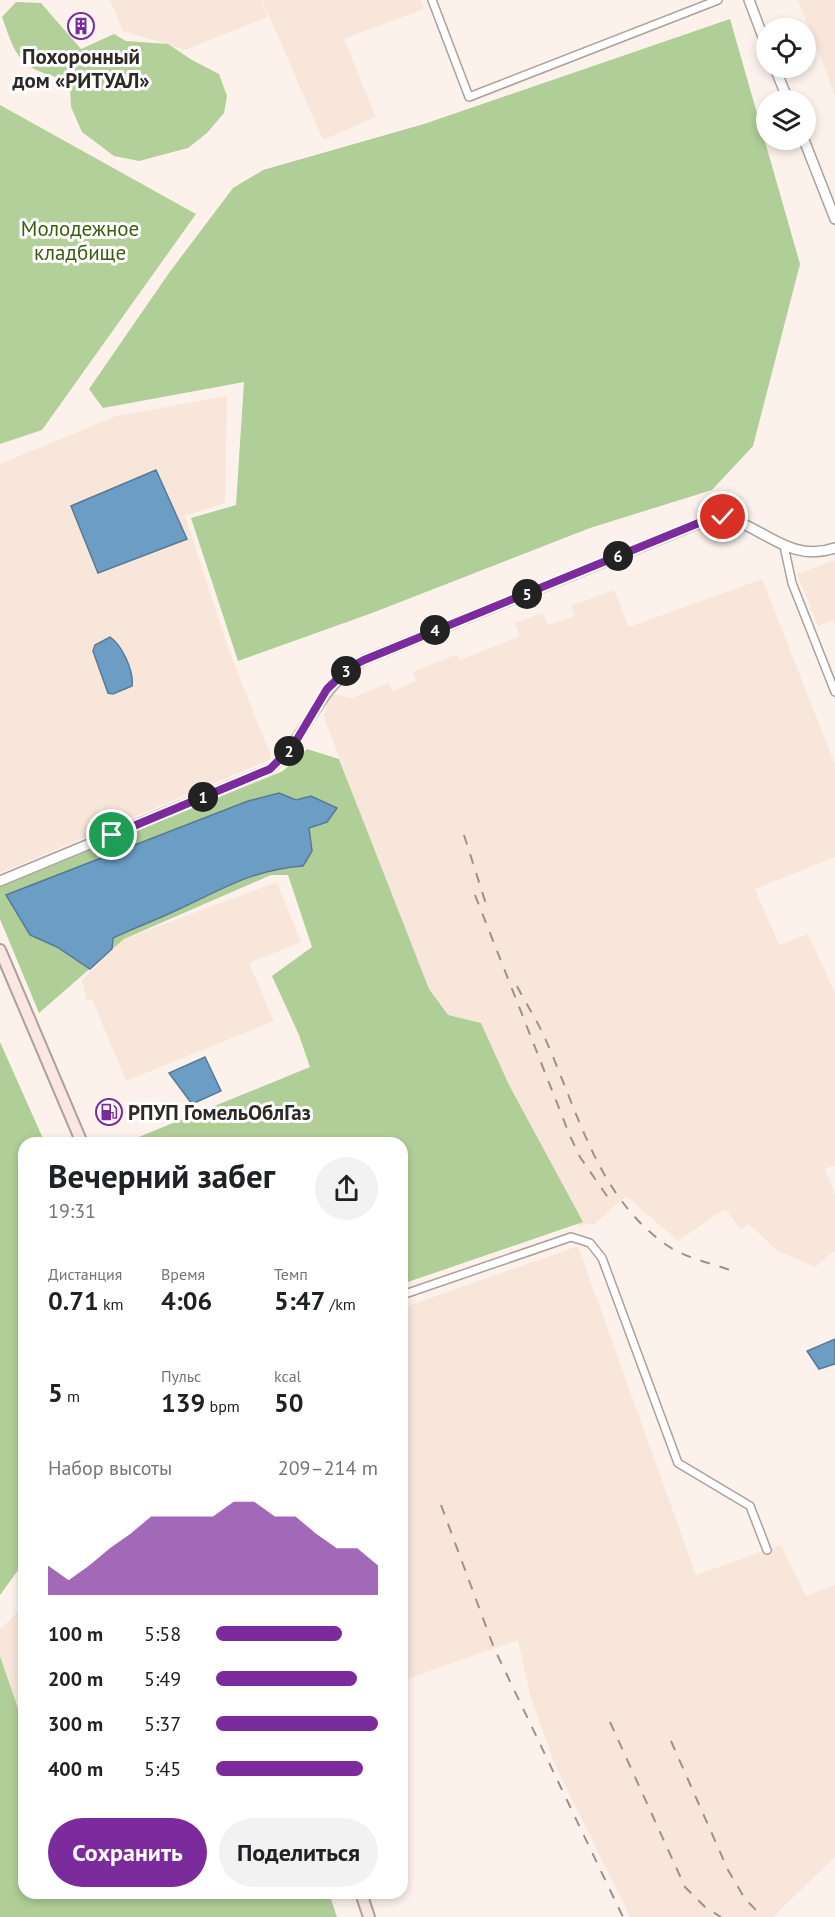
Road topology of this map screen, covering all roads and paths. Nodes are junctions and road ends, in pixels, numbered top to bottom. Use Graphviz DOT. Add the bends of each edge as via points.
graph roads {
  1 [pos="432,0"];
  2 [pos="718,0"];
  3 [pos="749,0"];
  4 [pos="756,19"];
  5 [pos="808,150"];
  6 [pos="835,219"];
  7 [pos="784,546"];
  8 [pos="835,548"];
  9 [pos="835,692"];
  10 [pos="0,881"];
  11 [pos="0,950"];
  12 [pos="79,1137"];
  13 [pos="408,1293"];
  14 [pos="767,1550"];
  15 [pos="363,1899"];
  16 [pos="369,1917"];
  1 -- 2 [label="street" via="469,97"];
  3 -- 4 [label="street"];
  5 -- 6 [label="street"];
  7 -- 8 [label="street" via="814,552"];
  7 -- 9 [label="street" via="792,583"];
  7 -- 10 [label="street" via="737,521 714,518 364,660 332,683 293,746 270,769"];
  11 -- 12 [label="main road"];
  13 -- 14 [label="street" via="571,1237 590,1243 602,1258 678,1463 750,1506"];
  15 -- 16 [label="main road"];
}
